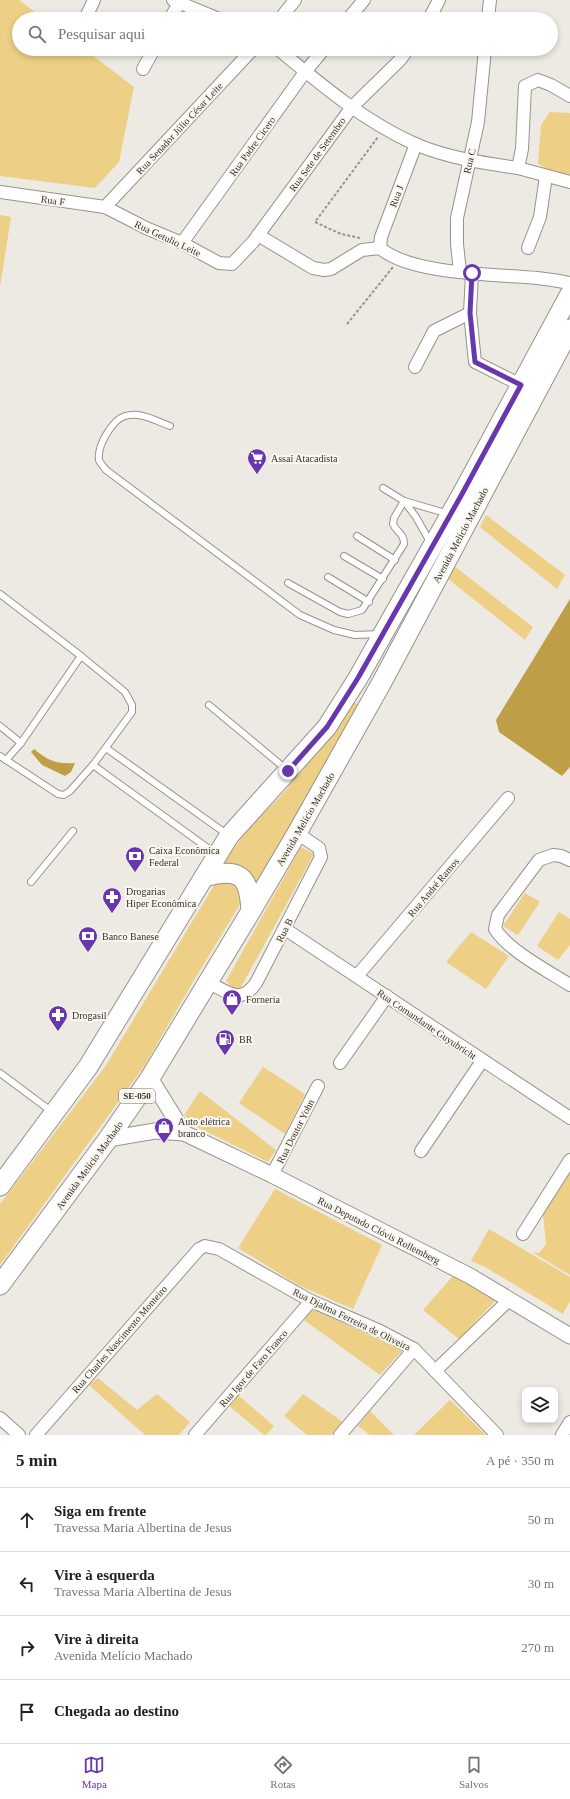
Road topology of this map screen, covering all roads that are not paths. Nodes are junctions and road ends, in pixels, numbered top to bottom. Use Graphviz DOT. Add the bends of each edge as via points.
graph roads {
  1 [pos="94,0"];
  2 [pos="295,0"];
  3 [pos="364,0"];
  4 [pos="439,0"];
  5 [pos="490,0"];
  6 [pos="176,1"];
  7 [pos="88,12"];
  8 [pos="172,12"];
  9 [pos="202,12"];
  10 [pos="286,12"];
  11 [pos="354,12"];
  12 [pos="433,12"];
  13 [pos="489,12"];
  14 [pos="150,56"];
  15 [pos="246,56"];
  16 [pos="286,56"];
  17 [pos="318,56"];
  18 [pos="403,56"];
  19 [pos="484,56"];
  20 [pos="143,68"];
  21 [pos="305,72"];
  22 [pos="570,96"];
  23 [pos="352,107"];
  24 [pos="416,144"];
  25 [pos="470,161"];
  26 [pos="518,168"];
  27 [pos="546,176"];
  28 [pos="570,182"];
  29 [pos="0,192"];
  30 [pos="105,207"];
  31 [pos="258,235"];
  32 [pos="182,243"];
  33 [pos="379,245"];
  34 [pos="528,248"];
  35 [pos="232,264"];
  36 [pos="466,272"];
  37 [pos="570,283"];
  38 [pos="570,294"];
  39 [pos="470,313"];
  40 [pos="570,329"];
  41 [pos="415,367"];
  42 [pos="521,385"];
  43 [pos="170,426"];
  44 [pos="383,488"];
  45 [pos="404,501"];
  46 [pos="450,514"];
  47 [pos="357,536"];
  48 [pos="432,548"];
  49 [pos="344,556"];
  50 [pos="395,560"];
  51 [pos="328,576"];
  52 [pos="383,579"];
  53 [pos="288,583"];
  54 [pos="0,594"];
  55 [pos="369,602"];
  56 [pos="382,634"];
  57 [pos="81,656"];
  58 [pos="209,705"];
  59 [pos="0,726"];
  60 [pos="21,743"];
  61 [pos="106,748"];
  62 [pos="0,756"];
  63 [pos="6,760"];
  64 [pos="93,765"];
  65 [pos="288,771"];
  66 [pos="508,798"];
  67 [pos="72,830"];
  68 [pos="297,833"];
  69 [pos="230,836"];
  70 [pos="217,855"];
  71 [pos="570,860"];
  72 [pos="204,877"];
  73 [pos="31,882"];
  74 [pos="252,910"];
  75 [pos="285,929"];
  76 [pos="357,976"];
  77 [pos="207,982"];
  78 [pos="570,985"];
  79 [pos="387,996"];
  80 [pos="482,1061"];
  81 [pos="340,1063"];
  82 [pos="0,1072"];
  83 [pos="150,1078"];
  84 [pos="318,1086"];
  85 [pos="54,1113"];
  86 [pos="570,1118"];
  87 [pos="184,1133"];
  88 [pos="108,1139"];
  89 [pos="421,1151"];
  90 [pos="570,1160"];
  91 [pos="272,1175"];
  92 [pos="0,1186"];
  93 [pos="523,1234"];
  94 [pos="205,1246"];
  95 [pos="3,1278"];
  96 [pos="510,1300"];
  97 [pos="311,1301"];
  98 [pos="570,1336"];
  99 [pos="414,1349"];
  100 [pos="436,1371"];
  101 [pos="570,1422"];
  102 [pos="2,1424"];
  103 [pos="19,1435"];
  104 [pos="36,1435"];
  105 [pos="195,1435"];
  106 [pos="340,1435"];
  107 [pos="497,1435"];
  108 [pos="562,1435"];
  1 -- 7 [label="street"];
  2 -- 10 [label="street"];
  3 -- 11 [label="street"];
  4 -- 12 [label="street"];
  5 -- 13 [label="street"];
  6 -- 8 [label="street"];
  6 -- 9 [label="street"];
  14 -- 20 [label="street"];
  15 -- 30 [label="street, Rua Senador Júlio César Leite"];
  16 -- 21 [label="street"];
  17 -- 21 [label="street, Rua Padre Cicero"];
  18 -- 23 [label="street, Rua Sete de Setembro"];
  19 -- 25 [label="street, Rua C" via="478,122"];
  21 -- 23 [label="street"];
  21 -- 32 [label="street, Rua Padre Cicero"];
  22 -- 26 [label="street" via="538,80 525,86 522,148"];
  23 -- 24 [label="street" via="384,128"];
  23 -- 31 [label="street, Rua Sete de Setembro"];
  24 -- 25 [label="street"];
  24 -- 33 [label="street, Rua J"];
  25 -- 26 [label="street"];
  25 -- 36 [label="street, Rua C" via="457,218 457,244"];
  26 -- 27 [label="street"];
  27 -- 28 [label="street"];
  27 -- 34 [label="street" via="540,217"];
  29 -- 30 [label="street, Rua F"];
  30 -- 32 [label="street, Rua Getulio Leite"];
  31 -- 33 [label="street" via="313,268 324,270 362,250"];
  31 -- 35 [label="street, Rua Sete de Setembro"];
  32 -- 35 [label="street, Rua Getulio Leite" via="219,263"];
  33 -- 36 [label="street" via="385,253 419,265"];
  36 -- 37 [label="street"];
  36 -- 39 [label="street, Rua C"];
  38 -- 42 [label="main road, Avenida Melício Machado"];
  39 -- 41 [label="street" via="434,331"];
  39 -- 42 [label="street, Rua C" via="475,362"];
  40 -- 68 [label="main road, Avenida Melício Machado / SE-050" via="382,682"];
  42 -- 46 [label="main road, Avenida Melício Machado"];
  43 -- 56 [label="lane" via="140,415 124,416 113,425 101,445 99,460 106,470 300,615 334,630 355,635"];
  44 -- 45 [label="lane"];
  45 -- 46 [label="lane"];
  45 -- 48 [label="lane" via="424,530"];
  45 -- 50 [label="lane" via="393,522 404,539"];
  46 -- 48 [label="main road, Avenida Melício Machado"];
  47 -- 50 [label="lane"];
  48 -- 56 [label="main road, Avenida Melício Machado"];
  49 -- 52 [label="lane"];
  50 -- 52 [label="lane"];
  51 -- 55 [label="lane"];
  52 -- 55 [label="lane"];
  53 -- 55 [label="lane" via="348,614 362,610"];
  54 -- 57 [label="lane"];
  56 -- 65 [label="main road, Avenida Melício Machado" via="327,727"];
  57 -- 60 [label="lane"];
  57 -- 61 [label="lane" via="125,692 132,705 132,712"];
  58 -- 65 [label="lane"];
  59 -- 60 [label="lane"];
  60 -- 63 [label="lane"];
  61 -- 64 [label="lane"];
  61 -- 69 [label="lane"];
  62 -- 63 [label="lane"];
  63 -- 64 [label="lane" via="58,794 64,795"];
  64 -- 70 [label="lane"];
  65 -- 69 [label="main road, Avenida Melício Machado"];
  66 -- 76 [label="street, Rua André Ramos"];
  67 -- 73 [label="lane"];
  68 -- 74 [label="main road, Avenida Melício Machado / SE-050"];
  68 -- 75 [label="street, Rua B" via="319,848 321,857"];
  69 -- 70 [label="main road, Avenida Melício Machado"];
  70 -- 72 [label="main road, Avenida Melício Machado"];
  71 -- 78 [label="street" via="553,854 539,860 498,915 495,929 511,947"];
  72 -- 74 [label="main road" via="221,872 242,878 248,885"];
  72 -- 85 [label="main road, Avenida Melício Machado" via="88,1067"];
  74 -- 77 [label="main road, Avenida Melício Machado / SE-050"];
  75 -- 76 [label="street, Rua Comandante Guyubricht"];
  75 -- 77 [label="street, Rua B" via="249,992 242,996 235,995"];
  76 -- 79 [label="street, Rua Comandante Guyubricht"];
  77 -- 83 [label="main road, Avenida Melício Machado / SE-050"];
  79 -- 80 [label="street, Rua Comandante Guyubricht"];
  79 -- 81 [label="street"];
  80 -- 86 [label="street, Rua Comandante Guyubricht"];
  80 -- 89 [label="street"];
  82 -- 85 [label="lane"];
  83 -- 87 [label="street"];
  83 -- 88 [label="main road, Avenida Melício Machado / SE-050"];
  84 -- 91 [label="street, Rua Doutor Yohn"];
  85 -- 92 [label="main road, Avenida Melício Machado"];
  87 -- 88 [label="street, Rua Deputado Clóvis Rollemberg" via="154,1131"];
  87 -- 91 [label="street, Rua Deputado Clóvis Rollemberg"];
  88 -- 95 [label="main road, Avenida Melício Machado / SE-050"];
  90 -- 93 [label="street"];
  91 -- 96 [label="street, Rua Deputado Clóvis Rollemberg" via="470,1276"];
  94 -- 97 [label="street, Rua Djalma Ferreira de Oliveira" via="218,1249"];
  94 -- 104 [label="street, Rua Charles Nascimento Monteiro" via="199,1249"];
  96 -- 98 [label="street, Rua Deputado Clóvis Rollemberg"];
  96 -- 100 [label="street"];
  97 -- 99 [label="street, Rua Djalma Ferreira de Oliveira"];
  97 -- 105 [label="street, Rua Igor de Faro Franco"];
  99 -- 100 [label="street, Rua Djalma Ferreira de Oliveira"];
  99 -- 106 [label="street"];
  100 -- 107 [label="street, Rua Djalma Ferreira de Oliveira"];
  101 -- 108 [label="street"];
  102 -- 103 [label="street"];
}
